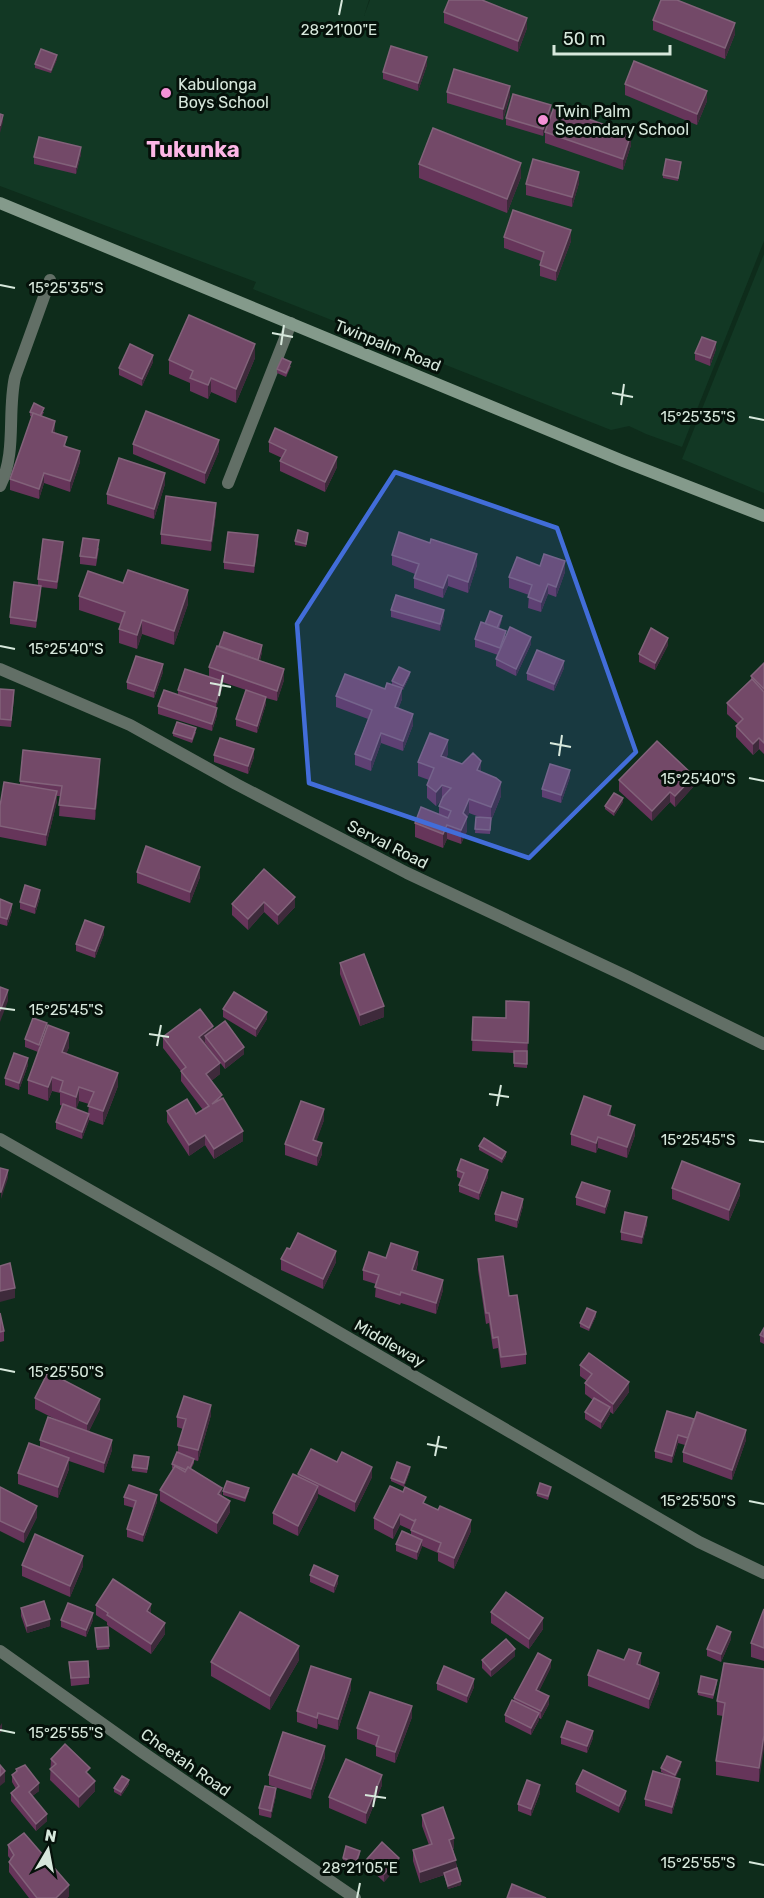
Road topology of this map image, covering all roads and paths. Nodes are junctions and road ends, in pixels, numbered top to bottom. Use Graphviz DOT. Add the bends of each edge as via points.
graph roads {
  1 [pos="0,203"];
  2 [pos="50,280"];
  3 [pos="291,323"];
  4 [pos="228,483"];
  5 [pos="0,486"];
  6 [pos="764,516"];
  7 [pos="0,669"];
  8 [pos="764,1044"];
  9 [pos="0,1138"];
  10 [pos="764,1573"];
  11 [pos="0,1651"];
  12 [pos="355,1898"];
  1 -- 3 [label="main road, Twinpalm Road"];
  2 -- 5 [label="street" via="15,377 9,460"];
  3 -- 4 [label="street"];
  3 -- 6 [label="main road, Twinpalm Road"];
  7 -- 8 [label="street, Serval Road" via="130,725 407,873"];
  9 -- 10 [label="street, Middleway" via="699,1542"];
  11 -- 12 [label="street, Cheetah Road"];
}
